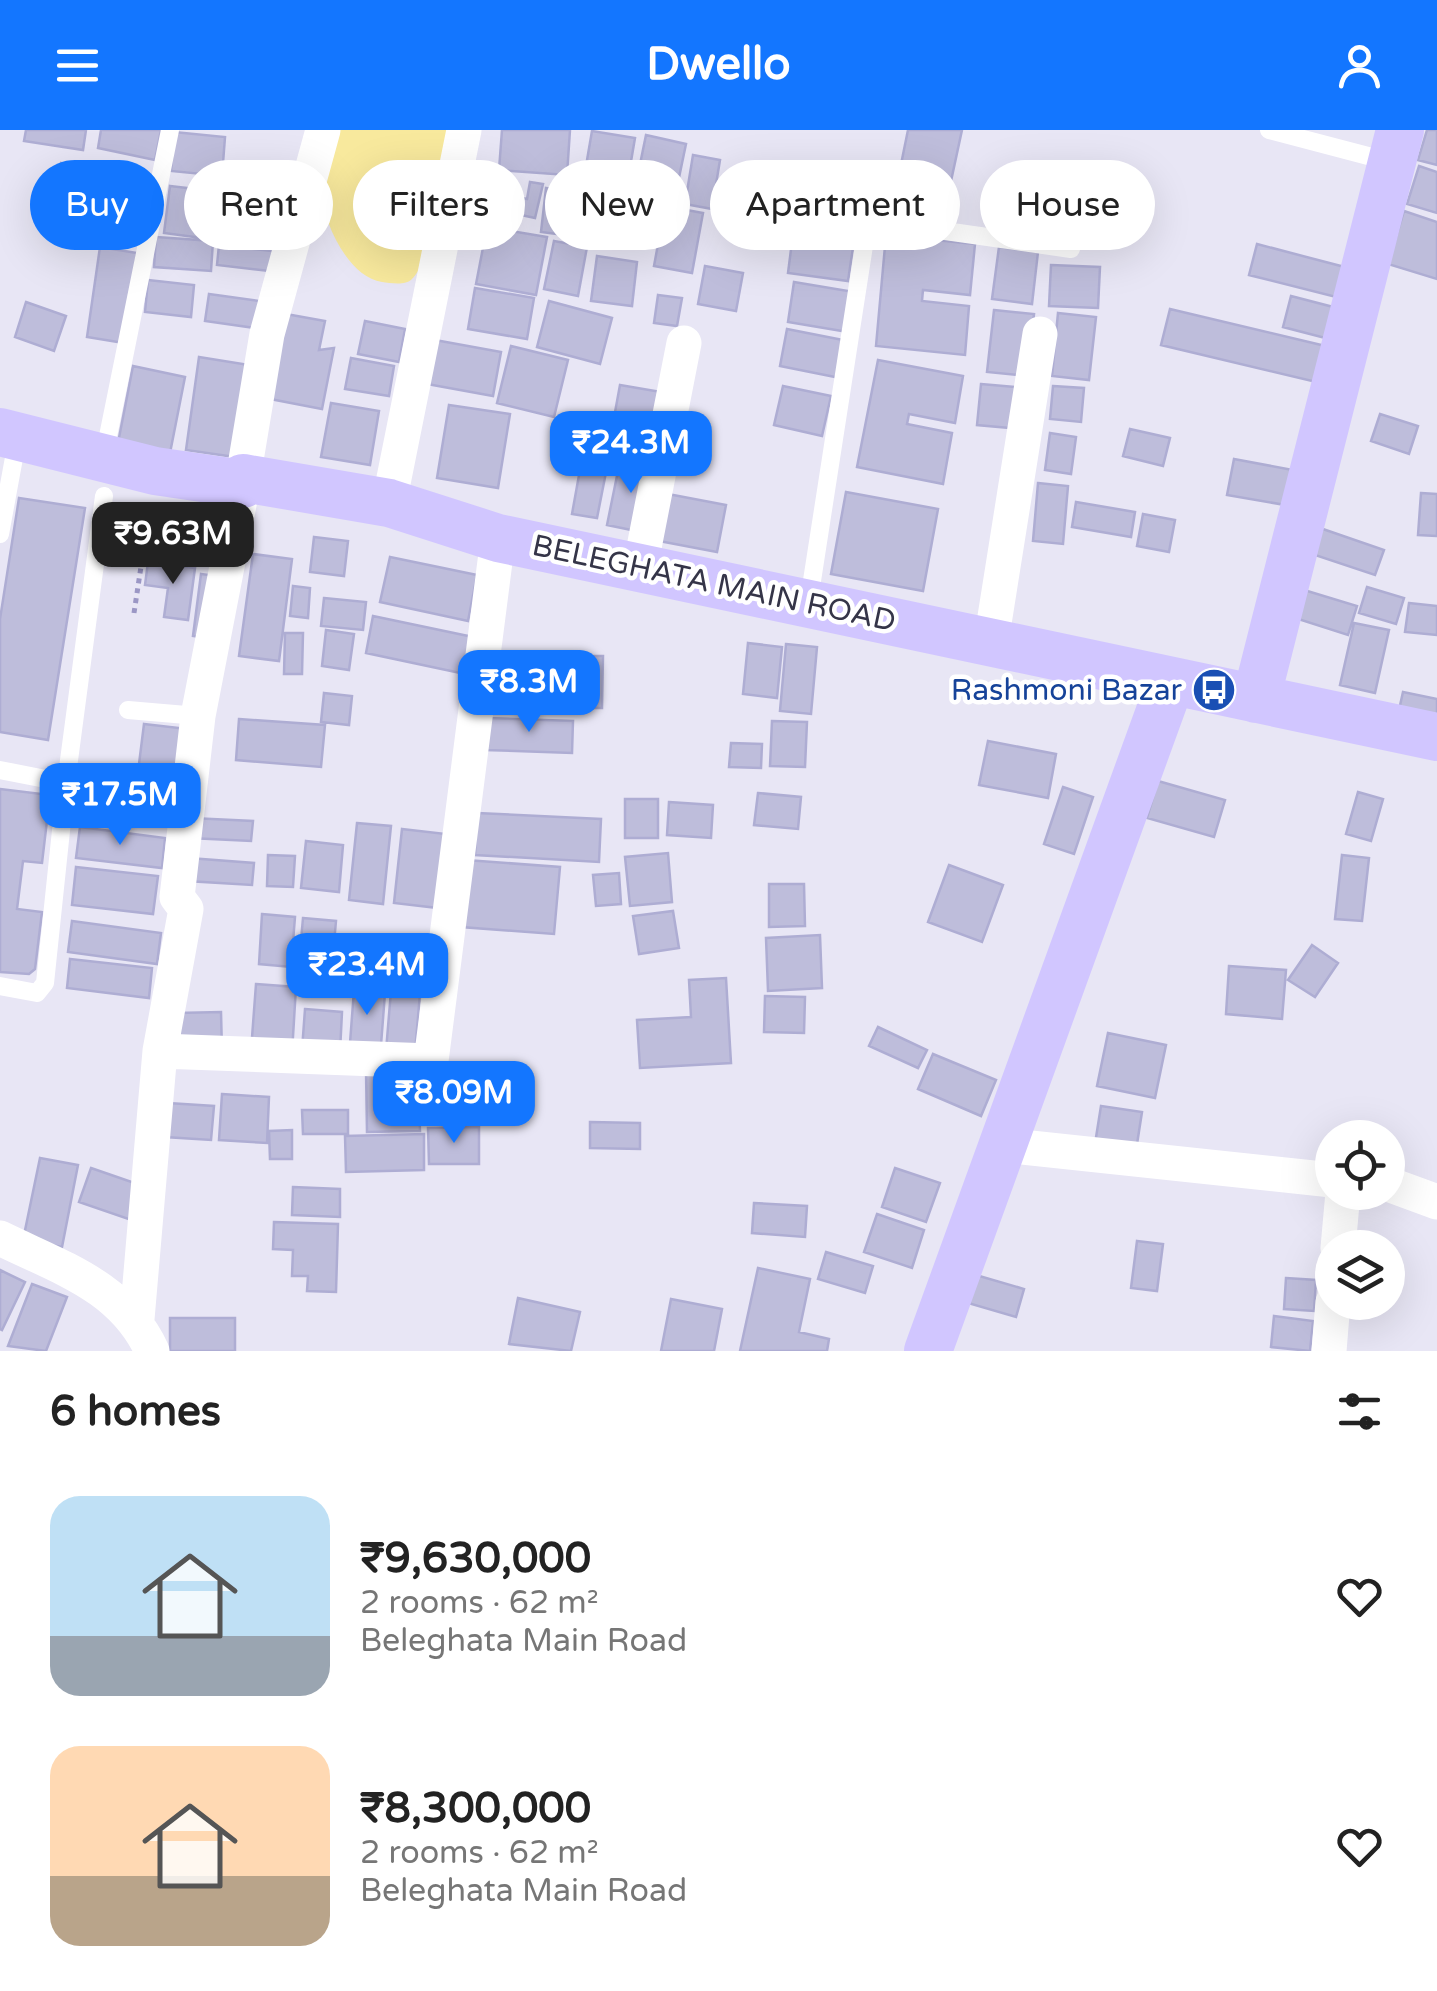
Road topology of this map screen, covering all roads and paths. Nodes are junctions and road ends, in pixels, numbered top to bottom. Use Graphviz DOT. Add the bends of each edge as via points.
graph roads {
  1 [pos="170,130"];
  2 [pos="324,130"];
  3 [pos="464,130"];
  4 [pos="1269,130"];
  5 [pos="1396,146"];
  6 [pos="980,236"];
  7 [pos="1040,334"];
  8 [pos="684,343"];
  9 [pos="9,434"];
  10 [pos="155,471"];
  11 [pos="104,476"];
  12 [pos="243,481"];
  13 [pos="389,503"];
  14 [pos="0,534"];
  15 [pos="498,538"];
  16 [pos="640,568"];
  17 [pos="809,604"];
  18 [pos="134,612"];
  19 [pos="991,642"];
  20 [pos="1171,680"];
  21 [pos="1256,698"];
  22 [pos="128,710"];
  23 [pos="198,716"];
  24 [pos="1437,737"];
  25 [pos="0,770"];
  26 [pos="66,783"];
  27 [pos="0,986"];
  28 [pos="160,1052"];
  29 [pos="1004,1145"];
  30 [pos="1315,1178"];
  31 [pos="1405,1190"];
  32 [pos="1437,1202"];
  33 [pos="0,1238"];
  34 [pos="137,1319"];
  35 [pos="1332,1320"];
  36 [pos="152,1351"];
  37 [pos="928,1351"];
  38 [pos="1329,1351"];
  1 -- 11 [label="lane"];
  2 -- 12 [label="street" via="267,334"];
  3 -- 13 [label="street"];
  4 -- 5 [label="lane"];
  5 -- 21 [label="main road"];
  6 -- 17 [label="lane" via="868,220"];
  7 -- 19 [label="street"];
  8 -- 16 [label="street"];
  9 -- 11 [label="main road, BELEGHATA MAIN ROAD"];
  9 -- 14 [label="lane"];
  10 -- 11 [label="main road, BELEGHATA MAIN ROAD"];
  10 -- 12 [label="main road, BELEGHATA MAIN ROAD"];
  10 -- 18 [label="path"];
  11 -- 26 [label="lane"];
  12 -- 13 [label="main road, BELEGHATA MAIN ROAD"];
  12 -- 23 [label="street"];
  13 -- 15 [label="main road, BELEGHATA MAIN ROAD"];
  15 -- 16 [label="main road, BELEGHATA MAIN ROAD"];
  15 -- 28 [label="street" via="432,1061"];
  16 -- 17 [label="main road, BELEGHATA MAIN ROAD"];
  17 -- 19 [label="main road, BELEGHATA MAIN ROAD"];
  19 -- 20 [label="main road, BELEGHATA MAIN ROAD"];
  20 -- 21 [label="main road, BELEGHATA MAIN ROAD"];
  20 -- 29 [label="main road"];
  21 -- 24 [label="main road, BELEGHATA MAIN ROAD"];
  22 -- 23 [label="lane"];
  23 -- 28 [label="street" via="177,898 186,909"];
  25 -- 26 [label="lane"];
  26 -- 27 [label="lane" via="45,984 37,994"];
  28 -- 34 [label="street"];
  29 -- 30 [label="street"];
  29 -- 37 [label="main road"];
  31 -- 32 [label="street"];
  33 -- 34 [label="street" via="96,1285"];
  34 -- 36 [label="street"];
  35 -- 38 [label="street"];
}
